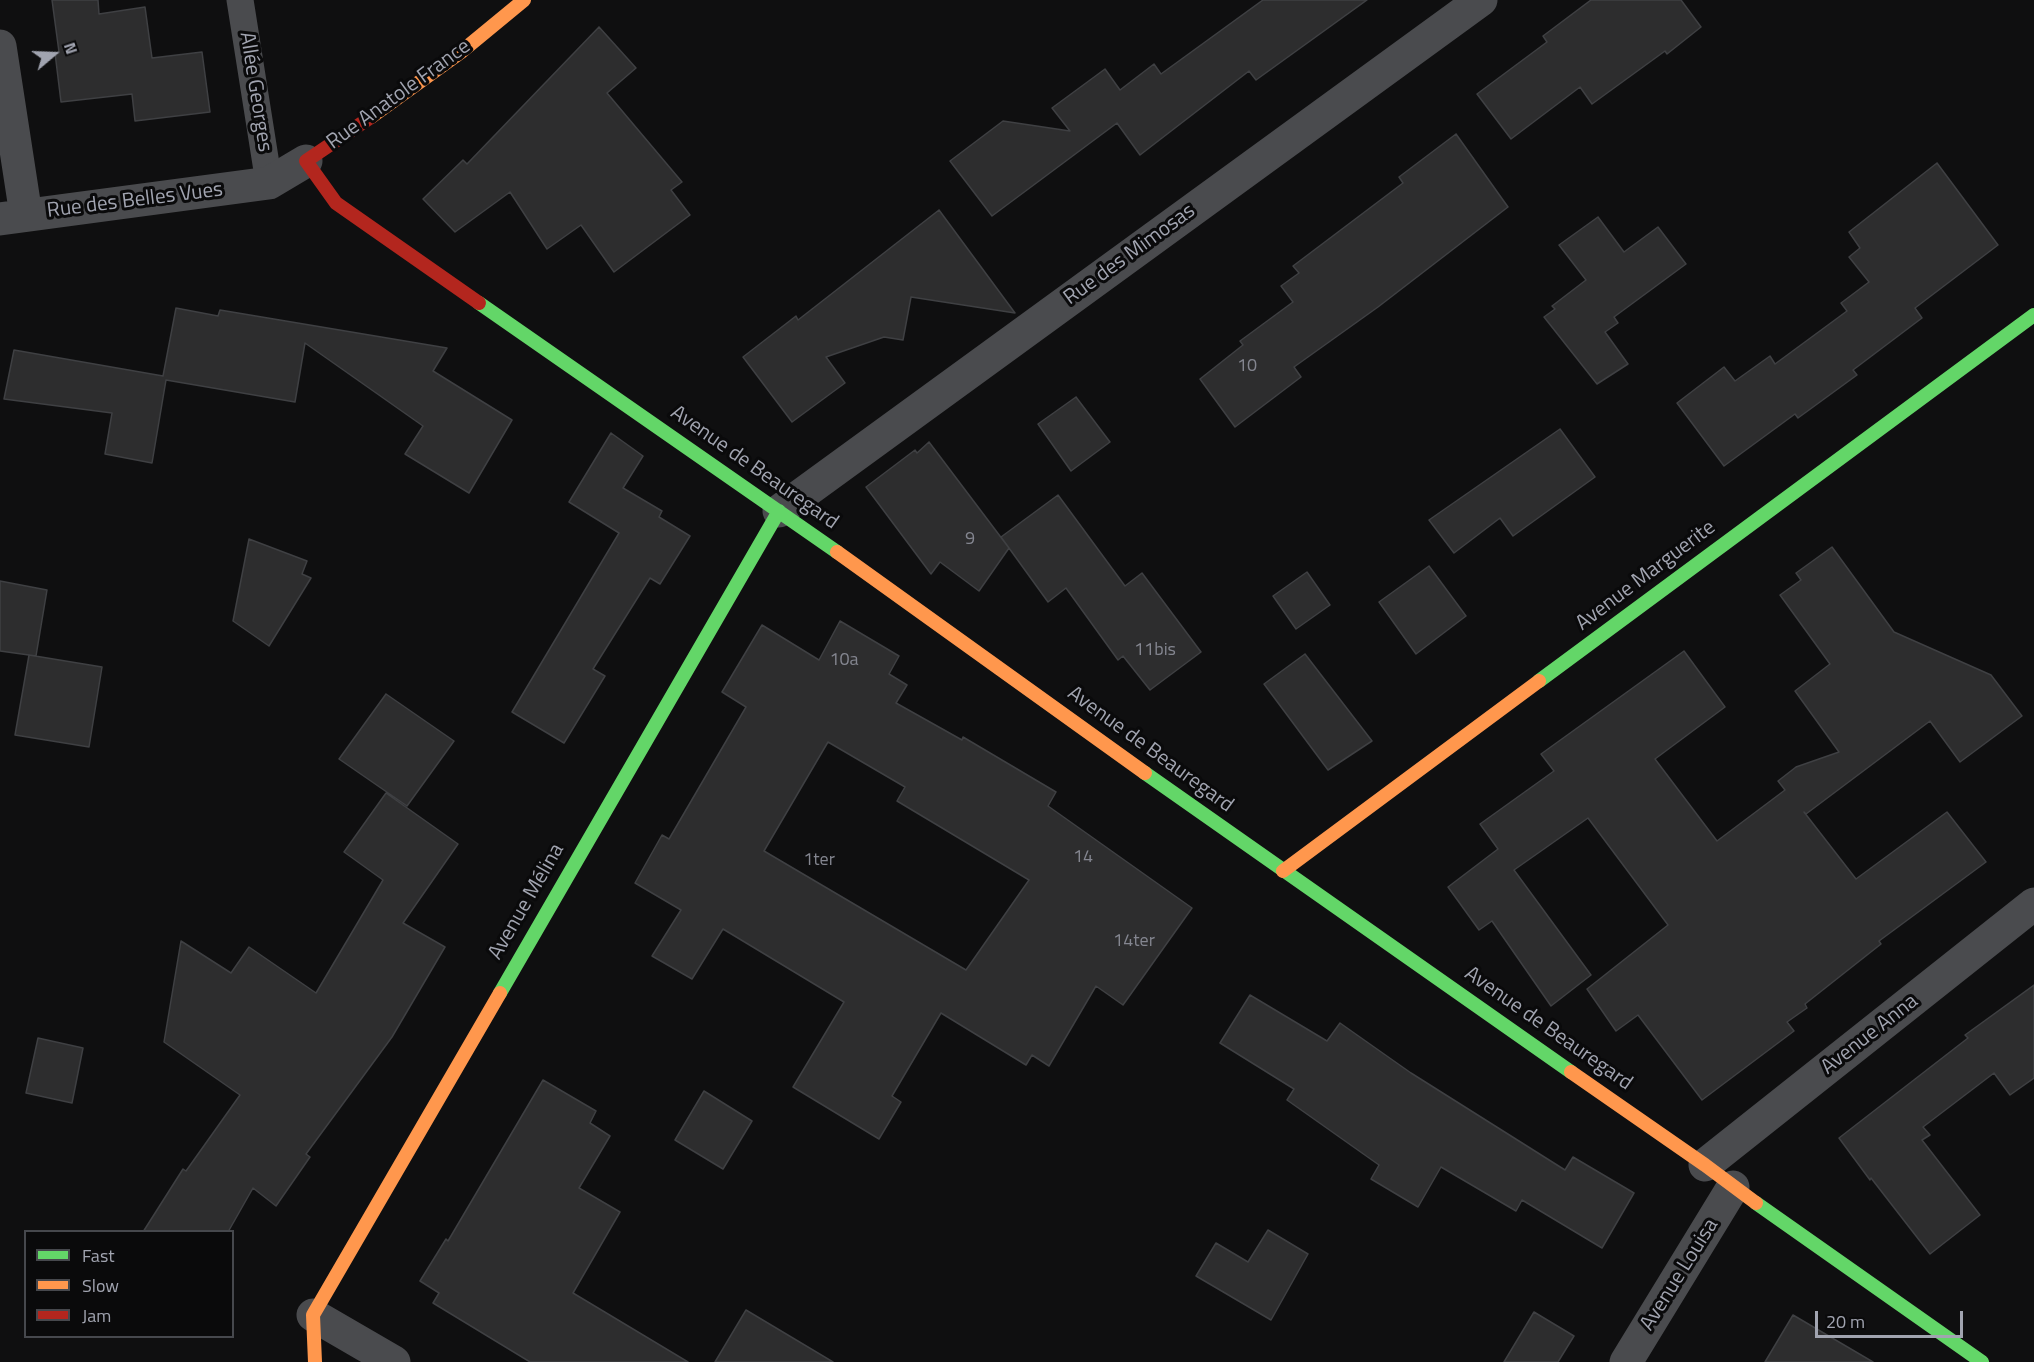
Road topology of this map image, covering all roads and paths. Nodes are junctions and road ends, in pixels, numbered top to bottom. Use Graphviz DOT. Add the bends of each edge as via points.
graph roads {
  1 [pos="240,0"];
  2 [pos="524,0"];
  3 [pos="1481,0"];
  4 [pos="0,46"];
  5 [pos="306,161"];
  6 [pos="270,183"];
  7 [pos="13,217"];
  8 [pos="2034,315"];
  9 [pos="778,511"];
  10 [pos="1283,871"];
  11 [pos="2034,904"];
  12 [pos="1705,1164"];
  13 [pos="1733,1187"];
  14 [pos="313,1315"];
  15 [pos="315,1362"];
  16 [pos="394,1362"];
  17 [pos="1626,1362"];
  18 [pos="1982,1362"];
  1 -- 6 [label="lane, Allée Georges"];
  2 -- 5 [label="street, Rue Anatole France" via="451,59"];
  3 -- 9 [label="street, Rue des Mimosas"];
  4 -- 7 [label="street"];
  5 -- 6 [label="street, Rue Anatole France"];
  5 -- 9 [label="street, Avenue de Beauregard" via="336,203"];
  6 -- 7 [label="street, Rue des Belles Vues"];
  8 -- 10 [label="street, Avenue Marguerite"];
  9 -- 10 [label="street, Avenue de Beauregard"];
  9 -- 14 [label="street, Avenue Mélina"];
  10 -- 12 [label="street, Avenue de Beauregard"];
  11 -- 12 [label="street, Avenue Anna"];
  12 -- 13 [label="street, Avenue de Beauregard"];
  13 -- 17 [label="street, Avenue Louisa"];
  13 -- 18 [label="street, Avenue de Beauregard"];
  14 -- 15 [label="street"];
  14 -- 16 [label="street"];
}
